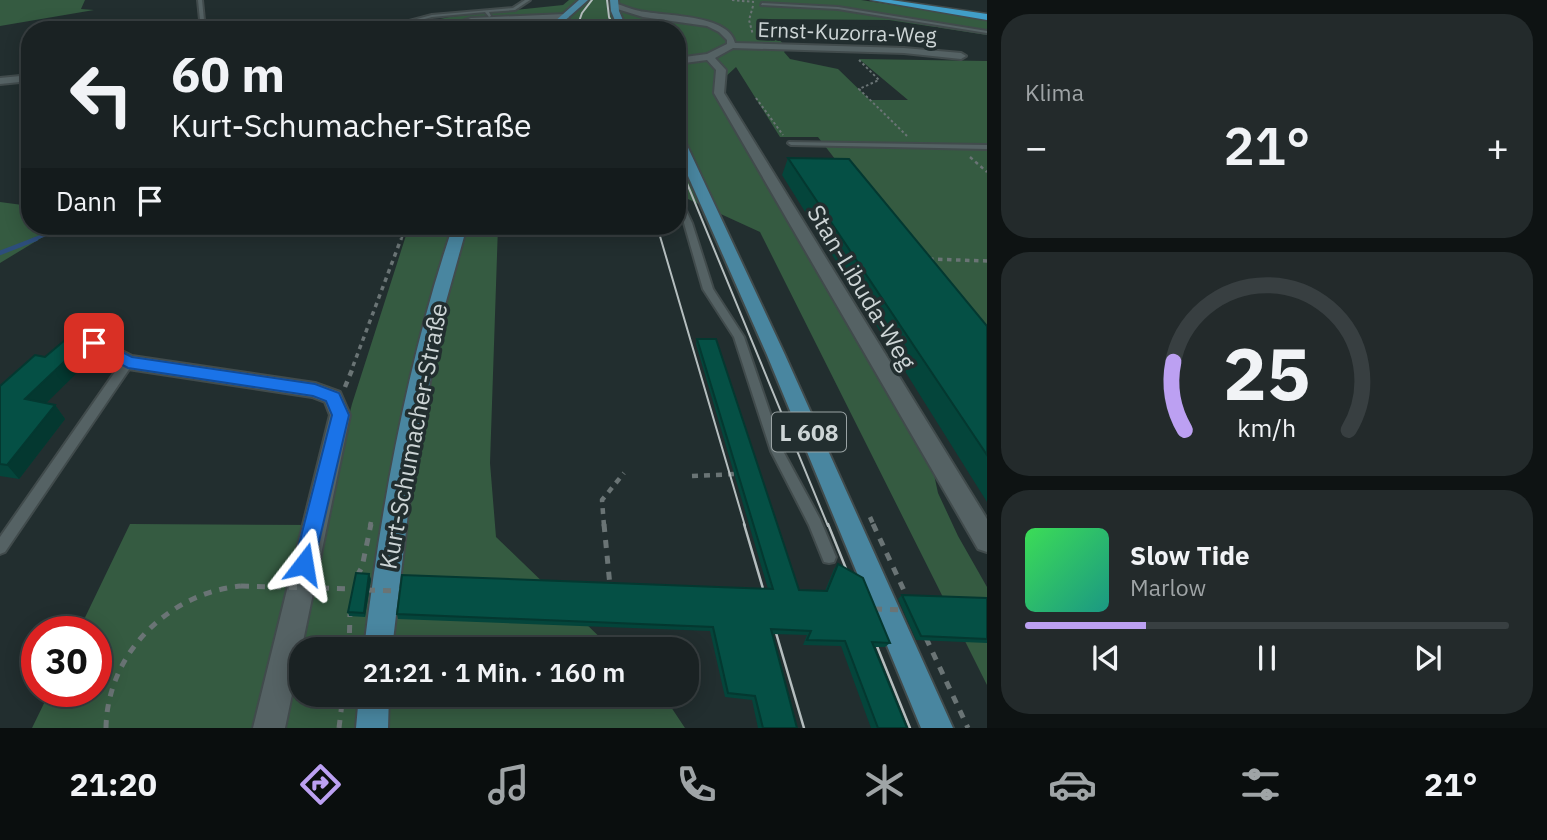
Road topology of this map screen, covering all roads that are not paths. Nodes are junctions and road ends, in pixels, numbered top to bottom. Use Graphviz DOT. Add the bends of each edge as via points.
graph roads {
  1 [pos="200,0"];
  2 [pos="528,0"];
  3 [pos="584,0"];
  4 [pos="875,0"];
  5 [pos="904,0"];
  6 [pos="614,2"];
  7 [pos="762,4"];
  8 [pos="946,11"];
  9 [pos="488,15"];
  10 [pos="566,16"];
  11 [pos="987,17"];
  12 [pos="676,19"];
  13 [pos="501,20"];
  14 [pos="202,21"];
  15 [pos="412,21"];
  16 [pos="464,21"];
  17 [pos="504,21"];
  18 [pos="560,21"];
  19 [pos="624,21"];
  20 [pos="659,21"];
  21 [pos="987,32"];
  22 [pos="731,45"];
  23 [pos="961,56"];
  24 [pos="709,57"];
  25 [pos="686,60"];
  26 [pos="21,79"];
  27 [pos="0,81"];
  28 [pos="792,143"];
  29 [pos="987,146"];
  30 [pos="686,157"];
  31 [pos="686,219"];
  32 [pos="457,235"];
  33 [pos="77,334"];
  34 [pos="128,362"];
  35 [pos="987,541"];
  36 [pos="0,548"];
  37 [pos="829,557"];
  38 [pos="380,637"];
  39 [pos="373,707"];
  40 [pos="269,728"];
  41 [pos="372,728"];
  42 [pos="937,728"];
  1 -- 14 [label="lane"];
  2 -- 9 [label="lane" via="514,9"];
  3 -- 10 [label="main road"];
  4 -- 8 [label="highway"];
  5 -- 8 [label="highway"];
  6 -- 12 [label="street, Ernst-Kuzorra-Weg" via="641,15"];
  6 -- 19 [label="main road"];
  7 -- 21 [label="lane" via="838,8"];
  8 -- 11 [label="highway"];
  9 -- 13 [label="street"];
  9 -- 15 [label="lane" via="440,14"];
  9 -- 16 [label="street"];
  10 -- 13 [label="street"];
  10 -- 18 [label="main road"];
  12 -- 20 [label="street, Ernst-Kuzorra-Weg"];
  12 -- 22 [label="street, Ernst-Kuzorra-Weg" via="715,25 728,34"];
  13 -- 17 [label="street"];
  22 -- 23 [label="street, Ernst-Kuzorra-Weg" via="913,48"];
  22 -- 24 [label="street, Ernst-Kuzorra-Weg"];
  24 -- 25 [label="street, Ernst-Kuzorra-Weg"];
  24 -- 35 [label="street, Stan-Libuda-Weg" via="721,70 719,93"];
  26 -- 27 [label="street"];
  28 -- 29 [label="lane"];
  30 -- 42 [label="main road, L 608"];
  31 -- 37 [label="lane" via="708,289 739,337 777,451"];
  32 -- 38 [label="main road, Kurt-Schumacher-Straße" via="421,375 395,517"];
  33 -- 34 [label="street"];
  34 -- 36 [label="lane"];
  34 -- 40 [label="street" via="315,390 333,397 340,415"];
  39 -- 41 [label="main road"];
}
